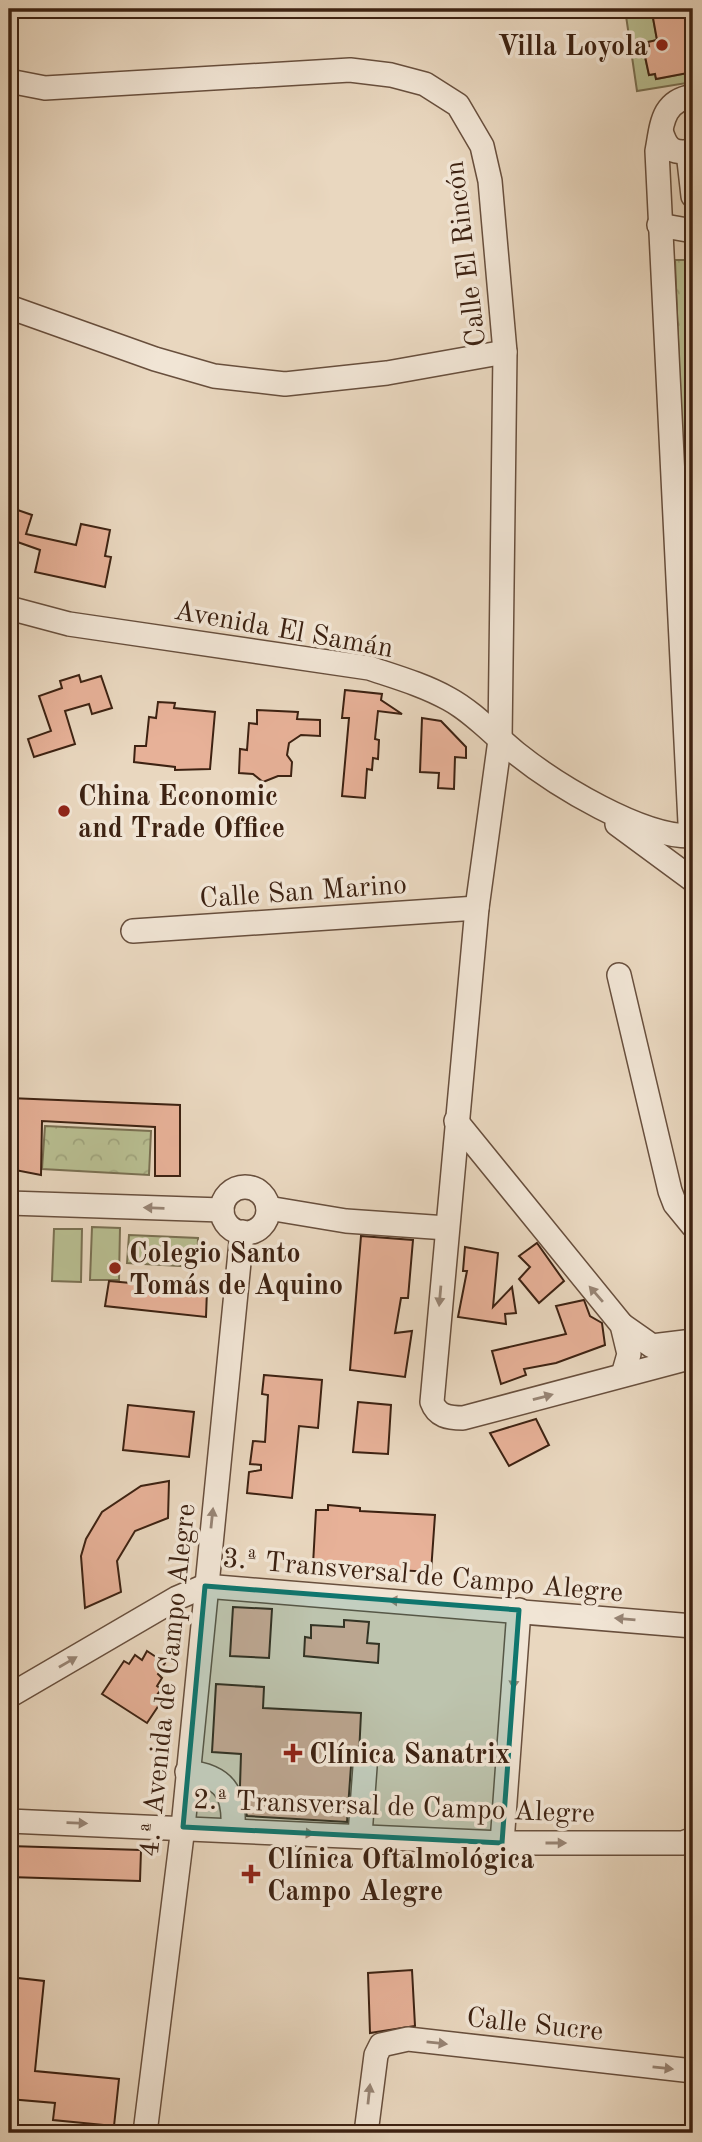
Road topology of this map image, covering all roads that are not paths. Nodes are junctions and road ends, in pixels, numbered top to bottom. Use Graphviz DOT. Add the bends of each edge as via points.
graph roads {
  1 [pos="9,81"];
  2 [pos="45,88"];
  3 [pos="9,96"];
  4 [pos="693,96"];
  5 [pos="693,110"];
  6 [pos="661,131"];
  7 [pos="691,152"];
  8 [pos="693,196"];
  9 [pos="659,225"];
  10 [pos="693,231"];
  11 [pos="9,307"];
  12 [pos="505,352"];
  13 [pos="9,608"];
  14 [pos="500,740"];
  15 [pos="597,805"];
  16 [pos="688,832"];
  17 [pos="688,875"];
  18 [pos="477,908"];
  19 [pos="133,932"];
  20 [pos="619,975"];
  21 [pos="456,1121"];
  22 [pos="9,1203"];
  23 [pos="268,1209"];
  24 [pos="222,1210"];
  25 [pos="693,1226"];
  26 [pos="447,1228"];
  27 [pos="242,1232"];
  28 [pos="622,1325"];
  29 [pos="693,1341"];
  30 [pos="693,1357"];
  31 [pos="623,1375"];
  32 [pos="205,1586"];
  33 [pos="519,1611"];
  34 [pos="693,1626"];
  35 [pos="9,1696"];
  36 [pos="365,1767"];
  37 [pos="187,1772"];
  38 [pos="9,1821"];
  39 [pos="183,1827"];
  40 [pos="233,1829"];
  41 [pos="360,1835"];
  42 [pos="693,1839"];
  43 [pos="502,1843"];
  44 [pos="693,2071"];
  45 [pos="145,2133"];
  46 [pos="366,2133"];
  1 -- 2 [label="street, Calle El Rincón"];
  2 -- 3 [label="street, Calle El Rincón"];
  2 -- 12 [label="street, Calle El Rincón" via="350,70 425,84 458,105 482,146 490,181"];
  4 -- 6 [label="street" via="673,103 663,116"];
  5 -- 6 [label="street" via="673,118"];
  6 -- 7 [label="street" via="666,147"];
  6 -- 9 [label="street" via="657,151"];
  7 -- 8 [label="street"];
  9 -- 10 [label="street"];
  9 -- 16 [label="street"];
  11 -- 12 [label="street" via="214,376 285,384 387,373"];
  12 -- 14 [label="street, Calle El Rincón"];
  13 -- 14 [label="street, Avenida El Samán" via="69,624 369,668 450,699"];
  14 -- 15 [label="street, Avenida El Samán"];
  14 -- 18 [label="street, Calle El Rincón"];
  15 -- 16 [label="street" via="645,828"];
  15 -- 17 [label="street" via="629,835"];
  16 -- 17 [label="street" via="678,857"];
  18 -- 19 [label="street, Calle San Marino"];
  18 -- 21 [label="street, Calle El Rincón"];
  20 -- 25 [label="street" via="670,1191"];
  21 -- 26 [label="street, Calle El Rincón"];
  28 -- 21 [label="street, one-way"];
  24 -- 22 [label="street, one-way"];
  23 -- 24 [label="street" via="263,1195 244,1187 230,1192"];
  23 -- 26 [label="street" via="346,1221"];
  23 -- 27 [label="street" via="260,1226"];
  24 -- 27 [label="street" via="226,1223"];
  26 -- 31 [label="street, Calle El Rincón, one-way" via="431,1388 439,1414 463,1418"];
  32 -- 27 [label="street, 4.ª Avenida de Campo Alegre, one-way"];
  28 -- 29 [label="street" via="652,1346"];
  28 -- 31 [label="street" via="629,1354"];
  30 -- 31 [label="street"];
  33 -- 32 [label="street, 3.ª Transversal de Campo Alegre, one-way"];
  35 -- 32 [label="street, 3.ª Transversal de Campo Alegre, one-way"];
  32 -- 37 [label="street, 4.ª Avenida de Campo Alegre"];
  34 -- 33 [label="street, 3.ª Transversal de Campo Alegre, one-way"];
  33 -- 43 [label="street, one-way"];
  36 -- 41 [label="street"];
  37 -- 39 [label="street, 4.ª Avenida de Campo Alegre"];
  37 -- 40 [label="street" via="213,1775 225,1788 234,1808"];
  38 -- 39 [label="street, 2.ª Transversal de Campo Alegre, one-way"];
  39 -- 40 [label="street, 2.ª Transversal de Campo Alegre"];
  39 -- 45 [label="street, 4.ª Avenida de Campo Alegre"];
  40 -- 41 [label="street, 2.ª Transversal de Campo Alegre, one-way"];
  41 -- 43 [label="street, 2.ª Transversal de Campo Alegre"];
  43 -- 42 [label="street, 2.ª Transversal de Campo Alegre, one-way" via="683,1843"];
  46 -- 44 [label="street, Calle Sucre, one-way" via="376,2055 381,2045 408,2039"];
}
